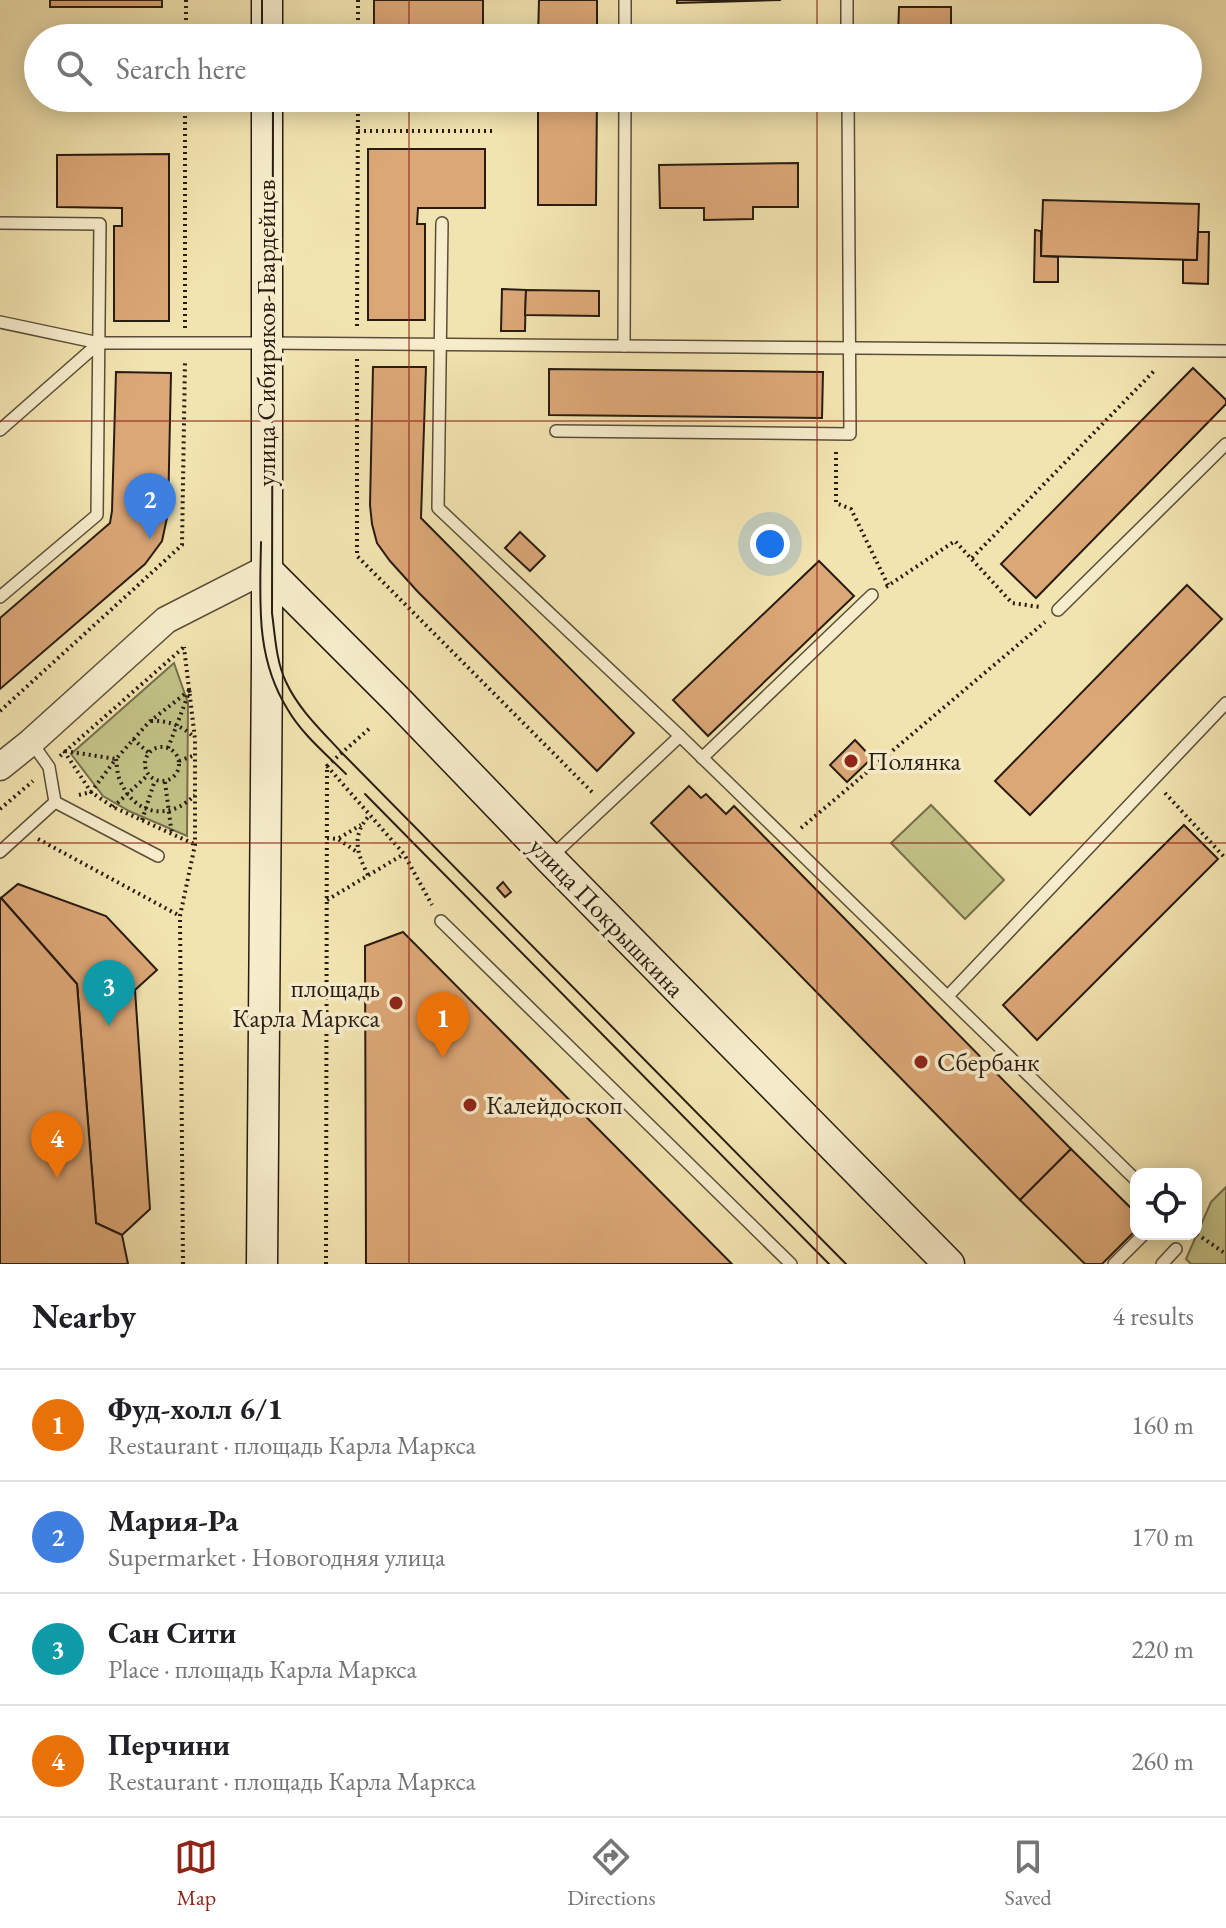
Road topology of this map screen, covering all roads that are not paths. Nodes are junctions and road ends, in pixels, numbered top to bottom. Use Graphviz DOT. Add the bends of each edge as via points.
graph roads {
  1 [pos="267,0"];
  2 [pos="625,0"];
  3 [pos="847,0"];
  4 [pos="267,24"];
  5 [pos="625,24"];
  6 [pos="847,24"];
  7 [pos="267,112"];
  8 [pos="625,112"];
  9 [pos="848,112"];
  10 [pos="0,223"];
  11 [pos="442,223"];
  12 [pos="0,322"];
  13 [pos="99,343"];
  14 [pos="266,343"];
  15 [pos="440,345"];
  16 [pos="624,346"];
  17 [pos="849,348"];
  18 [pos="1226,351"];
  19 [pos="0,430"];
  20 [pos="556,431"];
  21 [pos="1226,444"];
  22 [pos="266,569"];
  23 [pos="872,595"];
  24 [pos="0,597"];
  25 [pos="1058,610"];
  26 [pos="1226,703"];
  27 [pos="680,736"];
  28 [pos="31,742"];
  29 [pos="702,758"];
  30 [pos="0,767"];
  31 [pos="55,802"];
  32 [pos="0,852"];
  33 [pos="158,856"];
  34 [pos="550,859"];
  35 [pos="441,921"];
  36 [pos="948,996"];
  37 [pos="1130,1174"];
  38 [pos="1138,1240"];
  39 [pos="1176,1249"];
  40 [pos="262,1264"];
  41 [pos="791,1264"];
  42 [pos="949,1264"];
  43 [pos="1114,1264"];
  44 [pos="1162,1264"];
  1 -- 4 [label="main road"];
  2 -- 5 [label="lane"];
  3 -- 6 [label="lane"];
  7 -- 14 [label="main road, улица Сибиряков-Гвардейцев"];
  8 -- 16 [label="lane"];
  9 -- 17 [label="lane"];
  10 -- 13 [label="lane" via="100,224"];
  11 -- 15 [label="lane"];
  12 -- 13 [label="lane"];
  13 -- 14 [label="lane"];
  13 -- 19 [label="lane"];
  13 -- 24 [label="lane" via="97,515"];
  14 -- 15 [label="lane"];
  14 -- 22 [label="main road, улица Сибиряков-Гвардейцев"];
  15 -- 16 [label="lane"];
  15 -- 27 [label="lane" via="438,508"];
  16 -- 17 [label="lane"];
  17 -- 18 [label="lane"];
  17 -- 20 [label="lane" via="850,434"];
  21 -- 25 [label="lane"];
  22 -- 28 [label="street" via="166,620"];
  22 -- 34 [label="main road, улица Покрышкина"];
  22 -- 40 [label="main road"];
  23 -- 29 [label="lane"];
  26 -- 36 [label="lane"];
  27 -- 29 [label="lane"];
  27 -- 34 [label="lane"];
  28 -- 30 [label="street"];
  28 -- 31 [label="lane" via="49,767"];
  29 -- 36 [label="lane"];
  31 -- 32 [label="lane"];
  31 -- 33 [label="lane"];
  34 -- 42 [label="main road, улица Покрышкина"];
  35 -- 41 [label="lane"];
  36 -- 37 [label="lane"];
  38 -- 43 [label="lane"];
  39 -- 44 [label="lane"];
}
